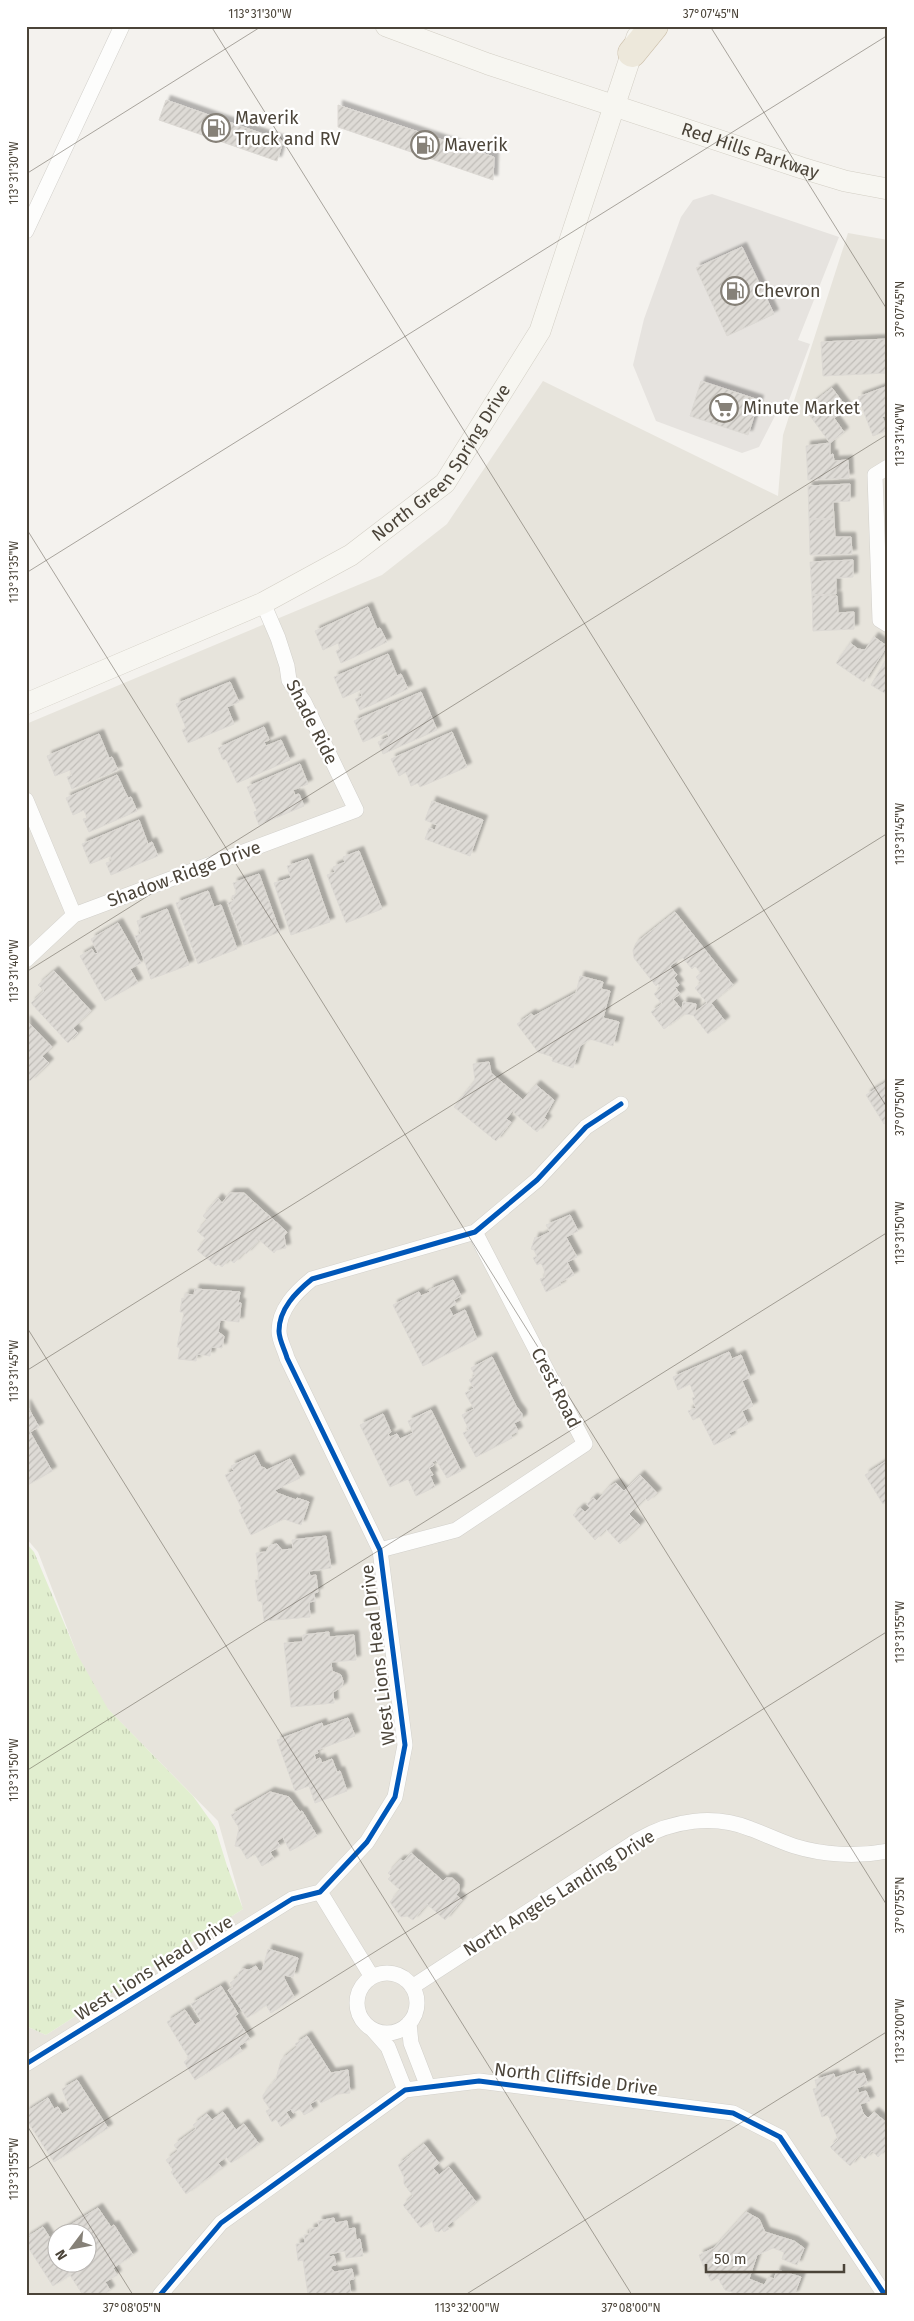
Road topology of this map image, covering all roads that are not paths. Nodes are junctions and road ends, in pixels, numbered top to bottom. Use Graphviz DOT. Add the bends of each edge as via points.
graph roads {
  1 [pos="122,26"];
  2 [pos="386,26"];
  3 [pos="641,26"];
  4 [pos="654,26"];
  5 [pos="632,53"];
  6 [pos="614,104"];
  7 [pos="888,189"];
  8 [pos="26,231"];
  9 [pos="888,466"];
  10 [pos="263,603"];
  11 [pos="888,625"];
  12 [pos="26,704"];
  13 [pos="26,800"];
  14 [pos="356,810"];
  15 [pos="74,915"];
  16 [pos="26,960"];
  17 [pos="621,1104"];
  18 [pos="475,1232"];
  19 [pos="380,1550"];
  20 [pos="888,1851"];
  21 [pos="320,1892"];
  22 [pos="372,1977"];
  23 [pos="412,1987"];
  24 [pos="409,2023"];
  25 [pos="373,2030"];
  26 [pos="26,2064"];
  27 [pos="428,2087"];
  28 [pos="405,2090"];
  29 [pos="160,2295"];
  30 [pos="886,2295"];
  1 -- 8 [label="street"];
  2 -- 6 [label="main road, Red Hills Parkway" via="488,64"];
  3 -- 5 [label="main road, North Green Spring Drive"];
  4 -- 5 [label="highway"];
  5 -- 6 [label="main road, North Green Spring Drive"];
  6 -- 7 [label="main road, Red Hills Parkway" via="844,182"];
  6 -- 10 [label="main road, North Green Spring Drive" via="540,331 445,483 351,555"];
  9 -- 11 [label="street" via="875,475 880,620"];
  10 -- 12 [label="main road, North Green Spring Drive"];
  10 -- 14 [label="street, Shade Ride" via="278,638 289,680 304,702"];
  13 -- 15 [label="street"];
  14 -- 15 [label="street, Shadow Ridge Drive"];
  15 -- 16 [label="street, Shadow Ridge Drive"];
  17 -- 18 [label="street" via="586,1127 538,1180"];
  18 -- 19 [label="street, Crest Road" via="585,1444 456,1530"];
  18 -- 19 [label="street, West Lions Head Drive" via="312,1278 297,1290 284,1309 279,1332 288,1358"];
  19 -- 21 [label="street, West Lions Head Drive" via="405,1745 395,1798 367,1842"];
  20 -- 23 [label="street, North Angels Landing Drive" via="848,1854 812,1850 720,1821 698,1820 667,1826 638,1840"];
  21 -- 22 [label="street"];
  21 -- 26 [label="street, West Lions Head Drive" via="292,1899"];
  22 -- 23 [label="street" via="388,1973 397,1975"];
  22 -- 25 [label="street" via="362,1986 357,2006 359,2016"];
  23 -- 24 [label="street" via="417,2006"];
  24 -- 25 [label="street" via="393,2033"];
  24 -- 27 [label="street" via="411,2043"];
  25 -- 28 [label="street" via="388,2047"];
  27 -- 28 [label="street, North Cliffside Drive"];
  27 -- 30 [label="street, North Cliffside Drive" via="479,2081 733,2113 780,2137"];
  28 -- 29 [label="street, North Cliffside Drive" via="221,2223"];
}
